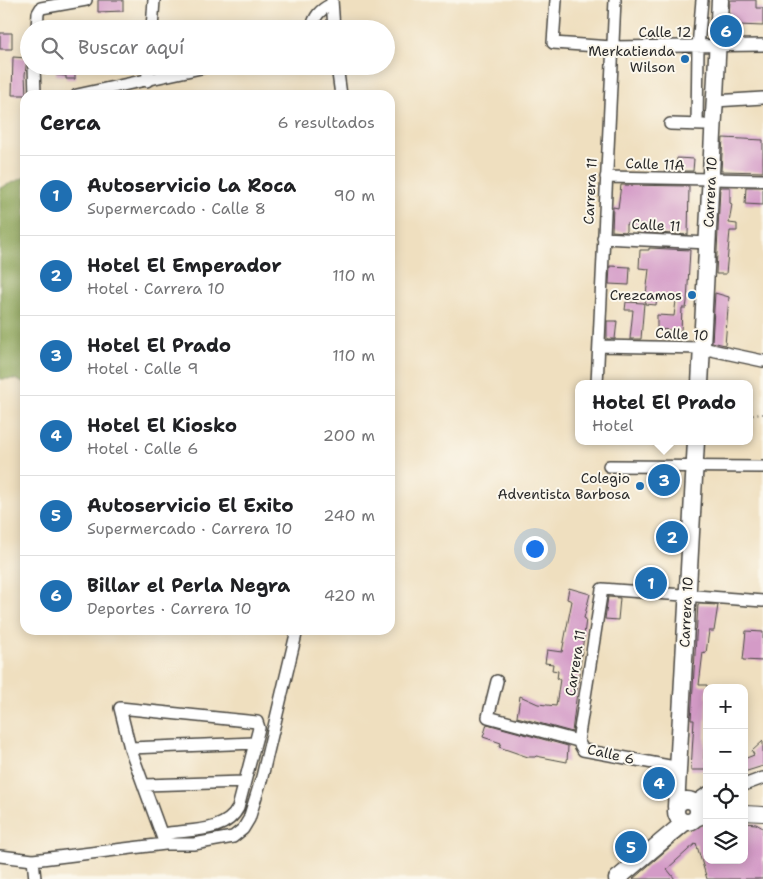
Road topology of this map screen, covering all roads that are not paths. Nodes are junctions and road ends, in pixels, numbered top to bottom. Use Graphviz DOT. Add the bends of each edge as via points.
graph roads {
  1 [pos="86,0"];
  2 [pos="154,0"];
  3 [pos="556,0"];
  4 [pos="615,0"];
  5 [pos="702,0"];
  6 [pos="720,0"];
  7 [pos="332,2"];
  8 [pos="38,20"];
  9 [pos="153,20"];
  10 [pos="313,20"];
  11 [pos="333,20"];
  12 [pos="763,45"];
  13 [pos="698,47"];
  14 [pos="718,47"];
  15 [pos="612,48"];
  16 [pos="34,75"];
  17 [pos="148,75"];
  18 [pos="172,75"];
  19 [pos="339,75"];
  20 [pos="147,81"];
  21 [pos="35,90"];
  22 [pos="102,90"];
  23 [pos="340,90"];
  24 [pos="763,98"];
  25 [pos="715,101"];
  26 [pos="670,124"];
  27 [pos="696,124"];
  28 [pos="714,125"];
  29 [pos="606,177"];
  30 [pos="711,180"];
  31 [pos="763,180"];
  32 [pos="602,238"];
  33 [pos="708,243"];
  34 [pos="599,346"];
  35 [pos="702,348"];
  36 [pos="763,361"];
  37 [pos="597,380"];
  38 [pos="700,380"];
  39 [pos="696,445"];
  40 [pos="609,466"];
  41 [pos="763,467"];
  42 [pos="694,468"];
  43 [pos="687,594"];
  44 [pos="763,601"];
  45 [pos="296,635"];
  46 [pos="497,681"];
  47 [pos="578,741"];
  48 [pos="255,743"];
  49 [pos="130,748"];
  50 [pos="679,776"];
  51 [pos="763,778"];
  52 [pos="244,782"];
  53 [pos="748,783"];
  54 [pos="144,785"];
  55 [pos="693,808"];
  56 [pos="748,813"];
  57 [pos="763,814"];
  58 [pos="164,839"];
  59 [pos="0,856"];
  60 [pos="33,860"];
  61 [pos="35,879"];
  62 [pos="617,879"];
  1 -- 8 [label="street" via="39,10"];
  2 -- 9 [label="street"];
  3 -- 15 [label="street, Calle 12" via="553,43"];
  4 -- 15 [label="street, Carrera 11"];
  5 -- 13 [label="street"];
  6 -- 14 [label="highway, Carrera 10"];
  7 -- 10 [label="street" via="322,8"];
  7 -- 11 [label="street"];
  12 -- 14 [label="street, Calle 12"];
  13 -- 14 [label="street, Calle 12"];
  13 -- 15 [label="street, Calle 12"];
  13 -- 27 [label="street"];
  14 -- 25 [label="highway, Carrera 10"];
  15 -- 29 [label="street, Carrera 11"];
  16 -- 21 [label="street"];
  17 -- 20 [label="street"];
  18 -- 20 [label="street"];
  19 -- 23 [label="street"];
  20 -- 22 [label="street"];
  24 -- 25 [label="street"];
  25 -- 28 [label="highway, Carrera 10"];
  26 -- 27 [label="street"];
  27 -- 28 [label="street"];
  28 -- 30 [label="highway, Carrera 10"];
  29 -- 30 [label="street, Calle 11A"];
  29 -- 32 [label="street, Carrera 11"];
  30 -- 31 [label="street, Calle 11A"];
  30 -- 33 [label="highway, Carrera 10"];
  32 -- 33 [label="street, Calle 11"];
  32 -- 34 [label="street, Carrera 11"];
  33 -- 35 [label="highway, Carrera 10"];
  34 -- 35 [label="street, Calle 10"];
  34 -- 37 [label="street, Carrera 11"];
  35 -- 36 [label="street, Calle 10"];
  35 -- 38 [label="highway, Carrera 10"];
  39 -- 42 [label="highway, Carrera 10"];
  40 -- 42 [label="street"];
  41 -- 42 [label="street"];
  42 -- 43 [label="highway, Carrera 10"];
  43 -- 44 [label="street"];
  43 -- 47 [label="street, Carrera 11" via="602,589"];
  43 -- 50 [label="highway, Carrera 10"];
  45 -- 58 [label="street" via="272,740 249,819 243,829 233,837 194,844"];
  46 -- 47 [label="street, Calle 6" via="488,717"];
  47 -- 50 [label="street, Calle 6" via="583,750"];
  48 -- 49 [label="street"];
  48 -- 49 [label="street" via="259,728 257,722 123,707 120,711"];
  48 -- 52 [label="street"];
  49 -- 54 [label="street"];
  50 -- 55 [label="highway, Carrera 10"];
  51 -- 53 [label="street"];
  52 -- 54 [label="street"];
  52 -- 58 [label="street" via="234,817 217,826"];
  54 -- 58 [label="street"];
  55 -- 62 [label="highway, Carrera 10"];
  56 -- 57 [label="main road"];
  58 -- 60 [label="street"];
  59 -- 60 [label="street"];
  60 -- 61 [label="street"];
}
